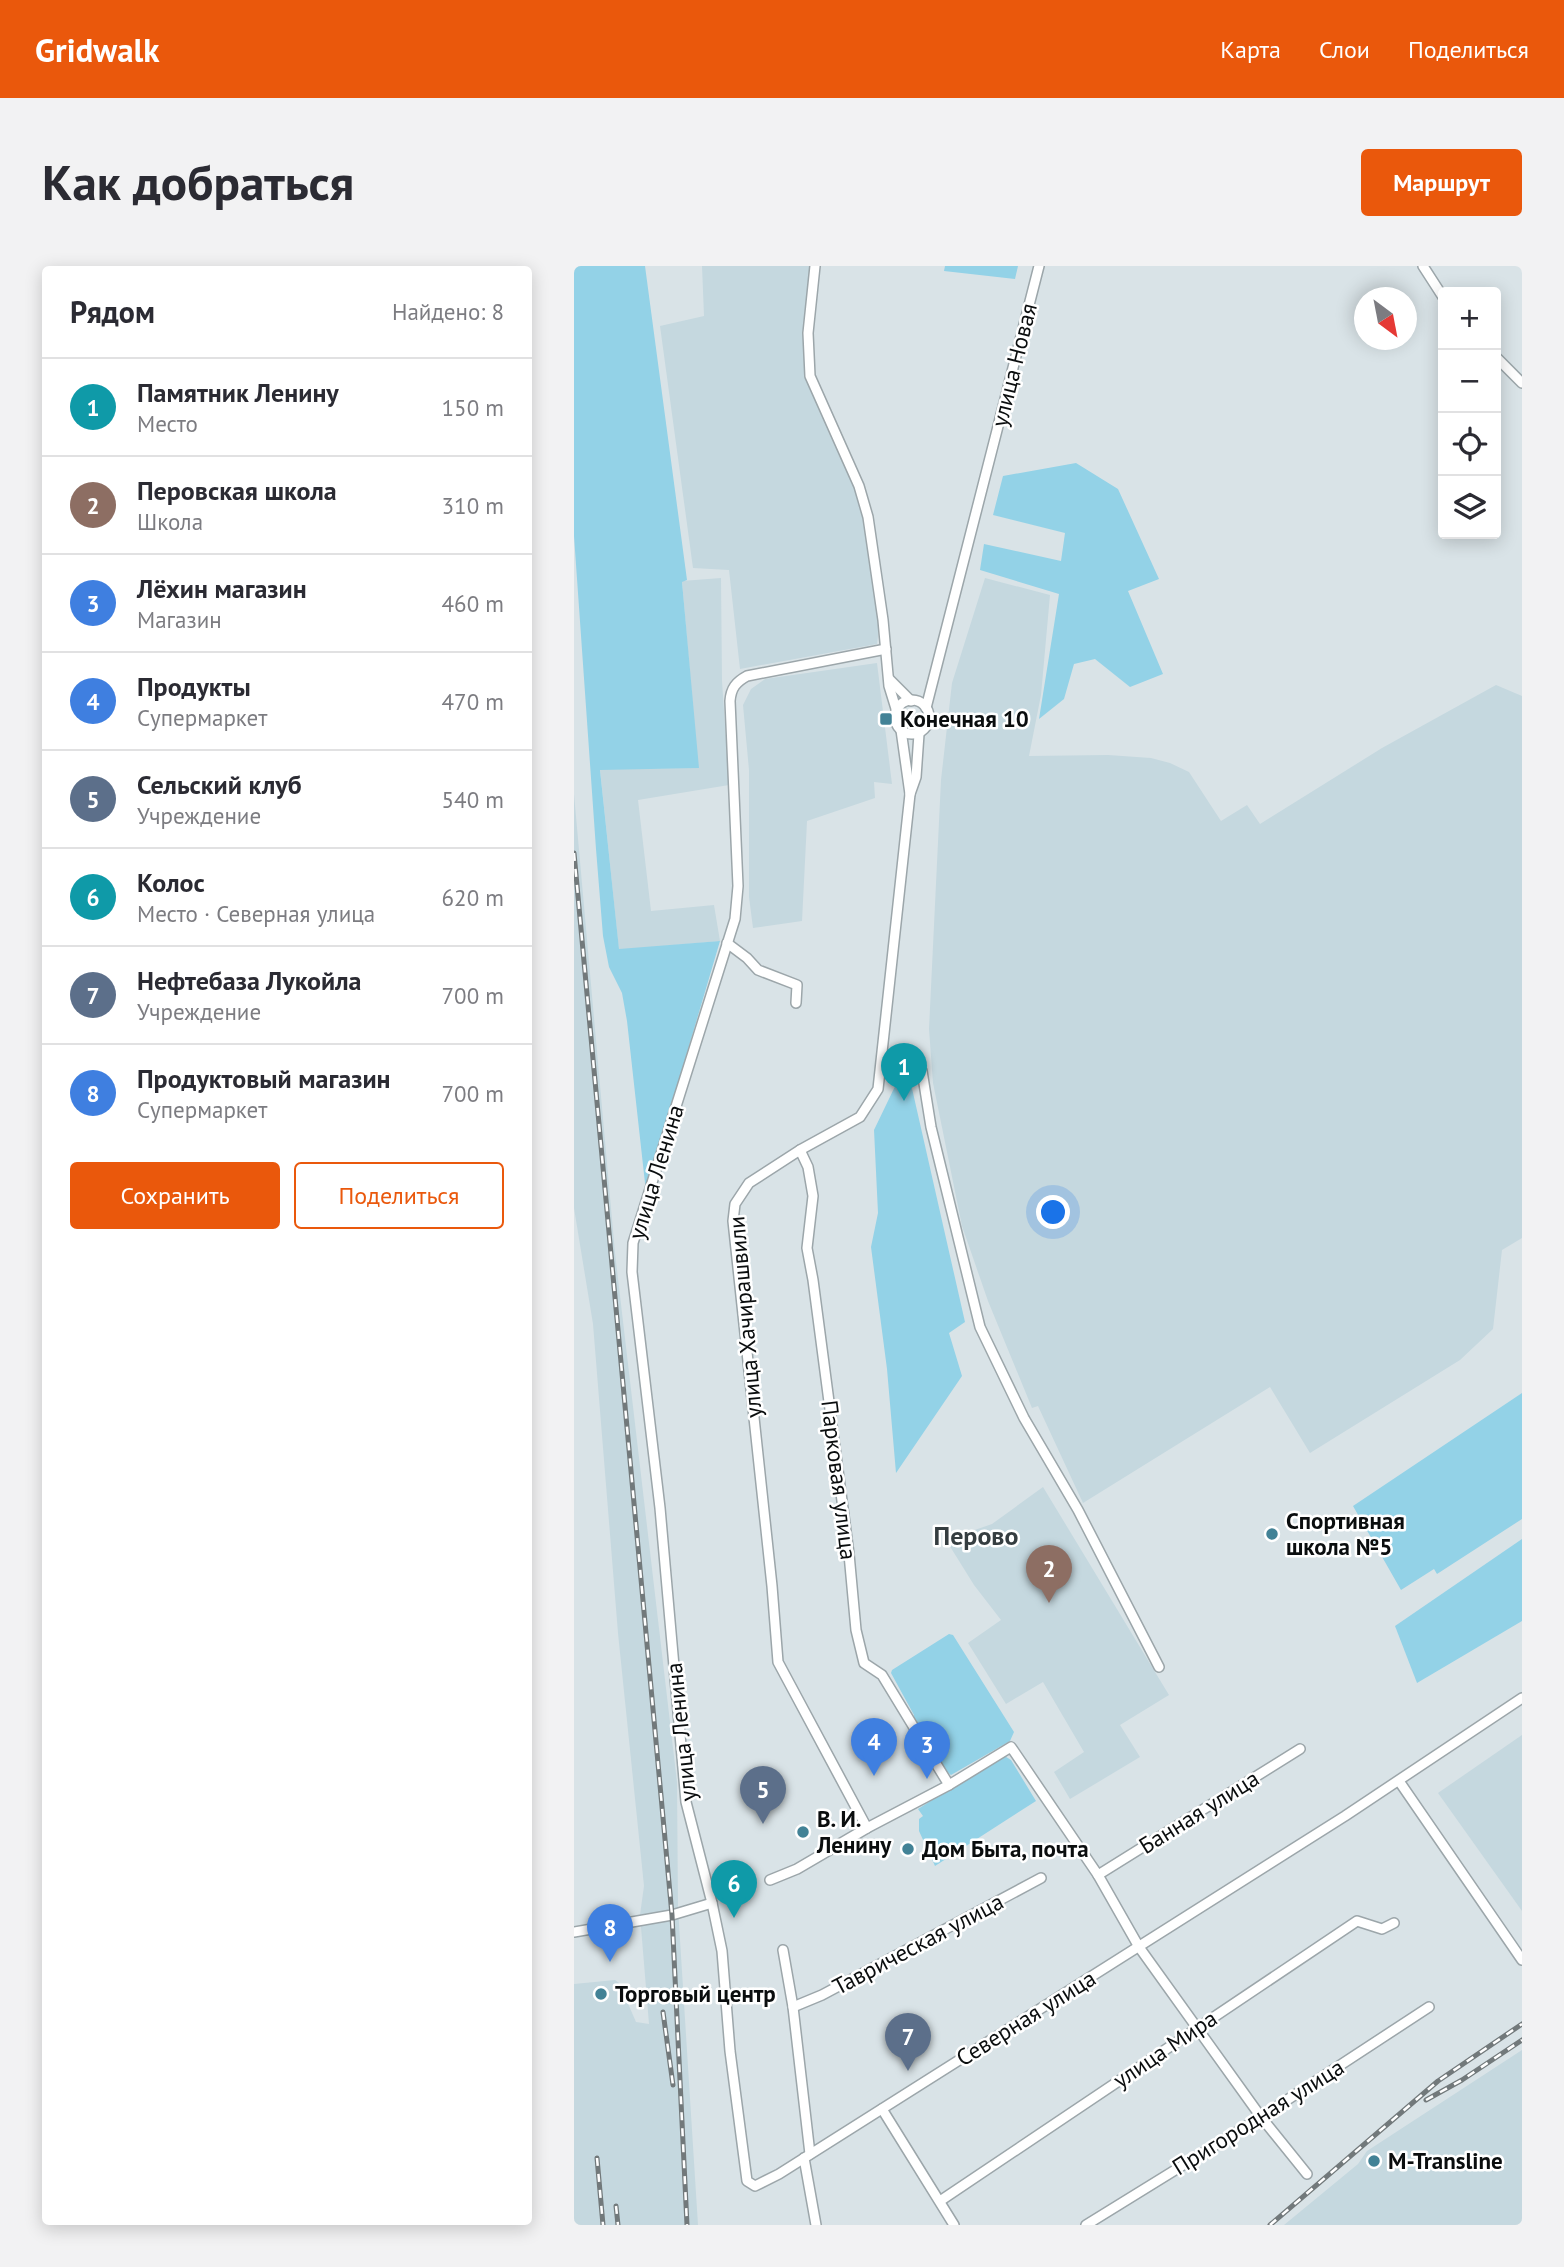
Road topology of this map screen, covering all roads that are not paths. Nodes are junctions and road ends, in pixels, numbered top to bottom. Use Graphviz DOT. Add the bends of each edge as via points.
graph roads {
  1 [pos="815,266"];
  2 [pos="1039,266"];
  3 [pos="1423,266"];
  4 [pos="1438,290"];
  5 [pos="1501,362"];
  6 [pos="1522,383"];
  7 [pos="886,649"];
  8 [pos="889,679"];
  9 [pos="931,687"];
  10 [pos="914,701"];
  11 [pos="926,708"];
  12 [pos="897,712"];
  13 [pos="901,730"];
  14 [pos="919,734"];
  15 [pos="910,794"];
  16 [pos="727,943"];
  17 [pos="796,1003"];
  18 [pos="882,1063"];
  19 [pos="800,1150"];
  20 [pos="1159,1667"];
  21 [pos="1522,1698"];
  22 [pos="1300,1749"];
  23 [pos="1399,1781"];
  24 [pos="949,1785"];
  25 [pos="867,1828"];
  26 [pos="1098,1875"];
  27 [pos="1041,1878"];
  28 [pos="769,1880"];
  29 [pos="712,1903"];
  30 [pos="1394,1923"];
  31 [pos="574,1932"];
  32 [pos="1139,1947"];
  33 [pos="783,1950"];
  34 [pos="1522,1960"];
  35 [pos="793,2007"];
  36 [pos="1429,2007"];
  37 [pos="1197,2026"];
  38 [pos="882,2109"];
  39 [pos="1261,2117"];
  40 [pos="807,2156"];
  41 [pos="1307,2174"];
  42 [pos="940,2201"];
  43 [pos="816,2225"];
  44 [pos="954,2225"];
  45 [pos="1086,2225"];
  1 -- 7 [label="street" via="808,333 810,376 868,517"];
  2 -- 9 [label="street, улица Новая"];
  3 -- 4 [label="street"];
  5 -- 6 [label="street"];
  7 -- 8 [label="street"];
  7 -- 16 [label="street, улица Ленина" via="747,676 732,689 738,886"];
  8 -- 10 [label="street"];
  8 -- 12 [label="street"];
  9 -- 10 [label="street"];
  9 -- 11 [label="street, улица Новая"];
  10 -- 11 [label="street"];
  10 -- 12 [label="street"];
  11 -- 14 [label="street" via="929,721"];
  12 -- 13 [label="street"];
  13 -- 14 [label="street"];
  13 -- 15 [label="street"];
  14 -- 15 [label="street, улица Хачирашвили"];
  15 -- 18 [label="street, улица Хачирашвили"];
  16 -- 17 [label="street" via="758,970 797,985"];
  16 -- 29 [label="street, улица Ленина" via="633,1243 632,1272 660,1508 686,1802"];
  18 -- 19 [label="street, улица Хачирашвили" via="878,1088 860,1117"];
  18 -- 20 [label="street" via="911,1060 922,1071 931,1127 981,1327 1024,1418 1078,1510"];
  19 -- 24 [label="street, Парковая улица" via="813,1196 807,1248 856,1630 864,1663 882,1675"];
  19 -- 25 [label="street, улица Хачирашвили" via="749,1183 735,1204 733,1221 778,1662"];
  21 -- 23 [label="street, Северная улица"];
  22 -- 26 [label="street, Банная улица"];
  23 -- 32 [label="street, Северная улица"];
  23 -- 34 [label="street"];
  24 -- 25 [label="street"];
  24 -- 26 [label="street" via="1011,1747"];
  25 -- 28 [label="street"];
  26 -- 32 [label="street"];
  27 -- 35 [label="street, Таврическая улица"];
  29 -- 31 [label="street" via="672,1915"];
  29 -- 40 [label="street, Северная улица" via="722,1951 747,2181 760,2185"];
  30 -- 37 [label="street, улица Мира" via="1382,1929 1357,1921"];
  32 -- 37 [label="street"];
  32 -- 38 [label="street, Северная улица"];
  33 -- 35 [label="street"];
  35 -- 40 [label="street"];
  36 -- 39 [label="street, Пригородная улица"];
  37 -- 39 [label="street"];
  37 -- 42 [label="street, улица Мира"];
  38 -- 40 [label="street, Северная улица"];
  38 -- 42 [label="street"];
  39 -- 41 [label="street"];
  39 -- 45 [label="street, Пригородная улица"];
  40 -- 43 [label="street"];
  42 -- 44 [label="street"];
}
